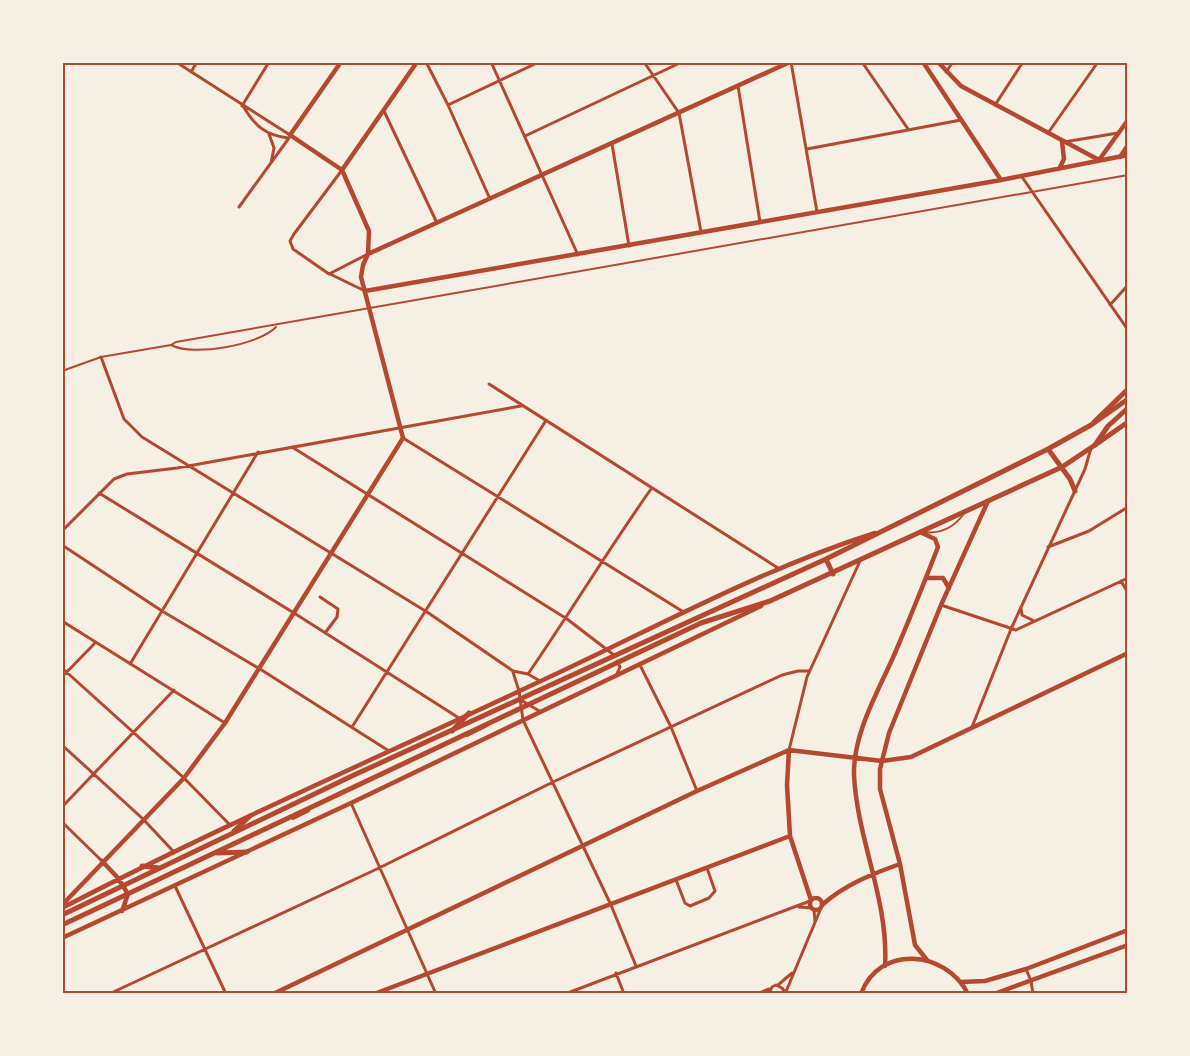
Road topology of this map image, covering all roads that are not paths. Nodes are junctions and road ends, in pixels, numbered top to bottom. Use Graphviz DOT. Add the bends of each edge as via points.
graph roads {
  1 [pos="176,62"];
  2 [pos="197,62"];
  3 [pos="269,62"];
  4 [pos="341,62"];
  5 [pos="417,62"];
  6 [pos="426,62"];
  7 [pos="491,62"];
  8 [pos="539,62"];
  9 [pos="644,62"];
  10 [pos="682,62"];
  11 [pos="790,62"];
  12 [pos="862,62"];
  13 [pos="923,62"];
  14 [pos="938,62"];
  15 [pos="953,62"];
  16 [pos="1023,62"];
  17 [pos="1098,62"];
  18 [pos="191,72"];
  19 [pos="946,73"];
  20 [pos="654,75"];
  21 [pos="499,82"];
  22 [pos="738,86"];
  23 [pos="995,104"];
  24 [pos="242,106"];
  25 [pos="448,106"];
  26 [pos="384,111"];
  27 [pos="679,113"];
  28 [pos="266,120"];
  29 [pos="961,120"];
  30 [pos="1128,120"];
  31 [pos="258,127"];
  32 [pos="908,129"];
  33 [pos="1118,133"];
  34 [pos="269,134"];
  35 [pos="1048,134"];
  36 [pos="525,136"];
  37 [pos="290,137"];
  38 [pos="1062,142"];
  39 [pos="612,144"];
  40 [pos="1128,145"];
  41 [pos="806,149"];
  42 [pos="1128,155"];
  43 [pos="1120,156"];
  44 [pos="1099,160"];
  45 [pos="271,164"];
  46 [pos="1059,169"];
  47 [pos="342,170"];
  48 [pos="1128,175"];
  49 [pos="543,176"];
  50 [pos="1022,177"];
  51 [pos="1001,180"];
  52 [pos="1033,192"];
  53 [pos="490,200"];
  54 [pos="239,207"];
  55 [pos="817,212"];
  56 [pos="760,222"];
  57 [pos="437,223"];
  58 [pos="702,232"];
  59 [pos="629,246"];
  60 [pos="368,254"];
  61 [pos="578,255"];
  62 [pos="329,274"];
  63 [pos="1128,285"];
  64 [pos="365,291"];
  65 [pos="1110,305"];
  66 [pos="370,309"];
  67 [pos="276,326"];
  68 [pos="1128,330"];
  69 [pos="171,346"];
  70 [pos="101,357"];
  71 [pos="62,371"];
  72 [pos="489,384"];
  73 [pos="1128,389"];
  74 [pos="1128,399"];
  75 [pos="521,406"];
  76 [pos="1128,408"];
  77 [pos="545,422"];
  78 [pos="1128,422"];
  79 [pos="1091,425"];
  80 [pos="400,427"];
  81 [pos="403,438"];
  82 [pos="1093,446"];
  83 [pos="292,447"];
  84 [pos="1048,449"];
  85 [pos="259,452"];
  86 [pos="186,465"];
  87 [pos="1062,467"];
  88 [pos="651,489"];
  89 [pos="1075,491"];
  90 [pos="99,493"];
  91 [pos="233,494"];
  92 [pos="370,494"];
  93 [pos="499,497"];
  94 [pos="989,499"];
  95 [pos="1128,507"];
  96 [pos="62,531"];
  97 [pos="880,531"];
  98 [pos="923,532"];
  99 [pos="62,545"];
  100 [pos="1048,547"];
  101 [pos="462,552"];
  102 [pos="196,553"];
  103 [pos="331,553"];
  104 [pos="826,558"];
  105 [pos="601,560"];
  106 [pos="860,561"];
  107 [pos="778,568"];
  108 [pos="833,574"];
  109 [pos="926,578"];
  110 [pos="1128,578"];
  111 [pos="1121,581"];
  112 [pos="949,588"];
  113 [pos="1128,593"];
  114 [pos="320,597"];
  115 [pos="770,601"];
  116 [pos="941,605"];
  117 [pos="1021,607"];
  118 [pos="162,611"];
  119 [pos="682,611"];
  120 [pos="426,612"];
  121 [pos="294,613"];
  122 [pos="567,618"];
  123 [pos="62,621"];
  124 [pos="1035,621"];
  125 [pos="1011,629"];
  126 [pos="325,633"];
  127 [pos="95,642"];
  128 [pos="606,648"];
  129 [pos="1128,652"];
  130 [pos="615,656"];
  131 [pos="618,662"];
  132 [pos="130,664"];
  133 [pos="640,665"];
  134 [pos="62,668"];
  135 [pos="260,669"];
  136 [pos="513,671"];
  137 [pos="809,671"];
  138 [pos="67,672"];
  139 [pos="388,672"];
  140 [pos="528,674"];
  141 [pos="616,676"];
  142 [pos="62,677"];
  143 [pos="541,681"];
  144 [pos="174,690"];
  145 [pos="519,691"];
  146 [pos="520,700"];
  147 [pos="527,705"];
  148 [pos="520,708"];
  149 [pos="541,712"];
  150 [pos="469,714"];
  151 [pos="459,718"];
  152 [pos="523,720"];
  153 [pos="225,723"];
  154 [pos="352,727"];
  155 [pos="671,727"];
  156 [pos="972,728"];
  157 [pos="451,732"];
  158 [pos="133,733"];
  159 [pos="62,745"];
  160 [pos="789,750"];
  161 [pos="389,751"];
  162 [pos="856,757"];
  163 [pos="882,760"];
  164 [pos="94,773"];
  165 [pos="184,778"];
  166 [pos="553,782"];
  167 [pos="697,791"];
  168 [pos="350,803"];
  169 [pos="62,808"];
  170 [pos="250,816"];
  171 [pos="143,819"];
  172 [pos="62,822"];
  173 [pos="230,824"];
  174 [pos="232,834"];
  175 [pos="790,836"];
  176 [pos="582,846"];
  177 [pos="173,851"];
  178 [pos="247,852"];
  179 [pos="205,857"];
  180 [pos="102,861"];
  181 [pos="900,864"];
  182 [pos="142,866"];
  183 [pos="160,868"];
  184 [pos="379,868"];
  185 [pos="707,868"];
  186 [pos="874,873"];
  187 [pos="118,878"];
  188 [pos="676,880"];
  189 [pos="124,886"];
  190 [pos="175,886"];
  191 [pos="128,894"];
  192 [pos="833,895"];
  193 [pos="818,898"];
  194 [pos="810,901"];
  195 [pos="63,903"];
  196 [pos="611,905"];
  197 [pos="821,906"];
  198 [pos="799,907"];
  199 [pos="63,908"];
  200 [pos="812,909"];
  201 [pos="122,911"];
  202 [pos="62,915"];
  203 [pos="815,922"];
  204 [pos="62,925"];
  205 [pos="408,929"];
  206 [pos="1128,930"];
  207 [pos="62,938"];
  208 [pos="1128,945"];
  209 [pos="205,948"];
  210 [pos="927,960"];
  211 [pos="636,966"];
  212 [pos="885,966"];
  213 [pos="1026,969"];
  214 [pos="428,973"];
  215 [pos="616,973"];
  216 [pos="792,973"];
  217 [pos="1032,981"];
  218 [pos="961,982"];
  219 [pos="778,985"];
  220 [pos="770,989"];
  221 [pos="109,994"];
  222 [pos="226,994"];
  223 [pos="273,994"];
  224 [pos="374,994"];
  225 [pos="436,994"];
  226 [pos="565,994"];
  227 [pos="624,994"];
  228 [pos="757,994"];
  229 [pos="769,994"];
  230 [pos="785,994"];
  231 [pos="861,994"];
  232 [pos="968,994"];
  233 [pos="994,994"];
  234 [pos="1033,994"];
  1 -- 18 [label="street"];
  2 -- 18 [label="street"];
  3 -- 24 [label="street"];
  4 -- 37 [label="street"];
  5 -- 26 [label="street"];
  6 -- 25 [label="street"];
  7 -- 21 [label="street"];
  8 -- 21 [label="street"];
  9 -- 20 [label="street"];
  10 -- 20 [label="street"];
  11 -- 22 [label="street"];
  11 -- 41 [label="street"];
  12 -- 32 [label="street"];
  13 -- 29 [label="street"];
  14 -- 19 [label="street"];
  15 -- 19 [label="street"];
  16 -- 23 [label="street"];
  17 -- 35 [label="street"];
  18 -- 24 [label="street"];
  19 -- 23 [label="street" via="961,86"];
  20 -- 27 [label="street"];
  20 -- 36 [label="street"];
  21 -- 25 [label="street"];
  21 -- 36 [label="street"];
  22 -- 27 [label="street"];
  22 -- 56 [label="street"];
  23 -- 35 [label="street"];
  24 -- 28 [label="street"];
  24 -- 31 [label="street"];
  25 -- 53 [label="street"];
  26 -- 47 [label="street"];
  26 -- 57 [label="street"];
  27 -- 39 [label="street"];
  27 -- 58 [label="street"];
  28 -- 31 [label="street"];
  28 -- 37 [label="street"];
  29 -- 32 [label="street"];
  29 -- 51 [label="street"];
  30 -- 33 [label="street"];
  31 -- 34 [label="street"];
  32 -- 41 [label="street"];
  33 -- 38 [label="street"];
  33 -- 44 [label="street"];
  34 -- 37 [label="street"];
  34 -- 45 [label="street" via="274,148"];
  35 -- 38 [label="street"];
  36 -- 49 [label="street"];
  37 -- 45 [label="street"];
  37 -- 47 [label="street"];
  38 -- 44 [label="street"];
  38 -- 46 [label="street" via="1064,159"];
  39 -- 49 [label="street"];
  39 -- 59 [label="street"];
  40 -- 43 [label="street"];
  41 -- 55 [label="street"];
  42 -- 43 [label="street"];
  43 -- 44 [label="street"];
  44 -- 46 [label="street"];
  45 -- 54 [label="street"];
  46 -- 50 [label="street"];
  47 -- 60 [label="street" via="369,231"];
  47 -- 62 [label="street" via="290,241 293,249"];
  48 -- 52 [label="lane"];
  49 -- 53 [label="street"];
  49 -- 61 [label="street"];
  50 -- 51 [label="street"];
  50 -- 52 [label="street"];
  51 -- 55 [label="street"];
  52 -- 65 [label="street"];
  52 -- 66 [label="lane"];
  53 -- 57 [label="street"];
  55 -- 56 [label="street"];
  56 -- 58 [label="street"];
  57 -- 60 [label="street"];
  58 -- 59 [label="street"];
  59 -- 61 [label="street"];
  60 -- 62 [label="street"];
  60 -- 64 [label="street" via="361,277"];
  61 -- 64 [label="street"];
  62 -- 64 [label="street"];
  63 -- 65 [label="street"];
  64 -- 66 [label="street"];
  65 -- 68 [label="street"];
  66 -- 67 [label="lane"];
  66 -- 80 [label="street"];
  67 -- 69 [label="lane" via="176,342"];
  67 -- 69 [label="lane" via="260,336 224,347 190,350"];
  69 -- 70 [label="lane"];
  70 -- 71 [label="lane"];
  70 -- 86 [label="street" via="124,419 131,429"];
  72 -- 75 [label="street"];
  73 -- 79 [label="main road"];
  74 -- 79 [label="main road"];
  75 -- 77 [label="street"];
  75 -- 80 [label="street"];
  76 -- 82 [label="main road" via="1108,426"];
  77 -- 88 [label="street"];
  77 -- 93 [label="street"];
  78 -- 82 [label="main road"];
  79 -- 84 [label="main road"];
  80 -- 81 [label="street"];
  80 -- 83 [label="street"];
  81 -- 92 [label="street"];
  81 -- 93 [label="street"];
  82 -- 87 [label="main road"];
  82 -- 89 [label="street"];
  83 -- 85 [label="street"];
  83 -- 92 [label="street"];
  84 -- 87 [label="main road"];
  84 -- 97 [label="main road"];
  85 -- 86 [label="street"];
  85 -- 91 [label="street"];
  86 -- 90 [label="street" via="127,474 114,479"];
  86 -- 91 [label="street"];
  87 -- 89 [label="main road"];
  87 -- 94 [label="main road"];
  88 -- 105 [label="street"];
  88 -- 107 [label="street"];
  89 -- 100 [label="street"];
  90 -- 96 [label="street"];
  90 -- 102 [label="street"];
  91 -- 102 [label="street"];
  91 -- 103 [label="street"];
  92 -- 101 [label="street"];
  92 -- 103 [label="street"];
  93 -- 101 [label="street"];
  93 -- 105 [label="street"];
  94 -- 98 [label="main road"];
  94 -- 112 [label="street"];
  95 -- 100 [label="street" via="1089,531"];
  97 -- 104 [label="main road"];
  97 -- 107 [label="street"];
  98 -- 106 [label="main road"];
  98 -- 109 [label="street" via="935,539 938,547"];
  99 -- 118 [label="street"];
  100 -- 117 [label="street"];
  101 -- 120 [label="street"];
  101 -- 122 [label="street"];
  102 -- 118 [label="street"];
  102 -- 121 [label="street"];
  103 -- 120 [label="street"];
  103 -- 121 [label="street"];
  104 -- 108 [label="main road"];
  104 -- 130 [label="main road"];
  105 -- 119 [label="street"];
  105 -- 122 [label="street"];
  106 -- 108 [label="main road"];
  106 -- 137 [label="street"];
  107 -- 119 [label="street"];
  108 -- 115 [label="main road"];
  109 -- 112 [label="street" via="943,578"];
  109 -- 162 [label="street" via="866,722"];
  110 -- 111 [label="street"];
  111 -- 113 [label="street"];
  111 -- 124 [label="street"];
  112 -- 116 [label="street"];
  114 -- 126 [label="street" via="338,609 337,617"];
  115 -- 131 [label="main road" via="720,616"];
  115 -- 133 [label="street"];
  116 -- 125 [label="street"];
  116 -- 163 [label="street"];
  117 -- 124 [label="street" via="1022,615"];
  117 -- 125 [label="street"];
  118 -- 132 [label="street"];
  118 -- 135 [label="street"];
  119 -- 128 [label="street"];
  120 -- 136 [label="street"];
  120 -- 139 [label="street"];
  121 -- 126 [label="street"];
  121 -- 135 [label="street"];
  122 -- 128 [label="street"];
  122 -- 140 [label="street"];
  123 -- 127 [label="street"];
  124 -- 125 [label="street" via="1021,629"];
  125 -- 156 [label="street"];
  126 -- 139 [label="street"];
  127 -- 132 [label="street"];
  127 -- 138 [label="street"];
  128 -- 130 [label="street"];
  128 -- 143 [label="street"];
  129 -- 156 [label="street"];
  130 -- 131 [label="street"];
  130 -- 146 [label="main road"];
  131 -- 141 [label="street" via="620,667"];
  131 -- 147 [label="main road"];
  132 -- 144 [label="street"];
  133 -- 141 [label="street"];
  133 -- 155 [label="street"];
  134 -- 138 [label="street"];
  135 -- 153 [label="street"];
  135 -- 154 [label="street"];
  136 -- 140 [label="street"];
  136 -- 145 [label="street"];
  137 -- 155 [label="street" via="782,675"];
  137 -- 160 [label="street"];
  138 -- 142 [label="street"];
  138 -- 158 [label="street"];
  139 -- 151 [label="street"];
  139 -- 154 [label="street"];
  140 -- 143 [label="street"];
  141 -- 149 [label="street"];
  143 -- 145 [label="street"];
  144 -- 153 [label="street"];
  144 -- 158 [label="street"];
  145 -- 146 [label="street"];
  145 -- 150 [label="street"];
  146 -- 147 [label="street"];
  146 -- 148 [label="street"];
  146 -- 157 [label="main road"];
  147 -- 148 [label="main road"];
  147 -- 149 [label="street"];
  148 -- 152 [label="street"];
  148 -- 179 [label="main road"];
  149 -- 152 [label="street"];
  150 -- 151 [label="street"];
  150 -- 157 [label="main road"];
  151 -- 161 [label="street"];
  152 -- 166 [label="street"];
  152 -- 168 [label="street"];
  153 -- 165 [label="street"];
  154 -- 161 [label="street"];
  155 -- 166 [label="street"];
  155 -- 167 [label="street"];
  156 -- 163 [label="street" via="911,757"];
  157 -- 174 [label="main road"];
  158 -- 164 [label="street"];
  158 -- 165 [label="street"];
  159 -- 164 [label="street"];
  160 -- 162 [label="street"];
  160 -- 167 [label="street"];
  160 -- 175 [label="street" via="786,785"];
  161 -- 170 [label="street"];
  162 -- 163 [label="street"];
  162 -- 186 [label="street" via="856,793"];
  163 -- 181 [label="street" via="880,789"];
  164 -- 169 [label="street"];
  164 -- 171 [label="street"];
  165 -- 171 [label="street"];
  165 -- 173 [label="street"];
  166 -- 176 [label="street"];
  166 -- 184 [label="street"];
  167 -- 176 [label="street"];
  168 -- 178 [label="street"];
  168 -- 184 [label="street"];
  170 -- 173 [label="street"];
  170 -- 174 [label="main road"];
  171 -- 177 [label="street"];
  171 -- 180 [label="street"];
  172 -- 180 [label="street"];
  173 -- 177 [label="street"];
  174 -- 183 [label="main road"];
  175 -- 185 [label="street"];
  175 -- 194 [label="street"];
  176 -- 196 [label="street"];
  176 -- 205 [label="street"];
  177 -- 182 [label="street"];
  178 -- 179 [label="main road" via="233,850"];
  178 -- 190 [label="street"];
  179 -- 191 [label="main road"];
  180 -- 187 [label="street"];
  180 -- 195 [label="street"];
  181 -- 186 [label="street"];
  181 -- 210 [label="street" via="915,945"];
  182 -- 183 [label="main road"];
  182 -- 187 [label="street"];
  183 -- 189 [label="main road"];
  184 -- 205 [label="street"];
  184 -- 209 [label="street"];
  185 -- 188 [label="street"];
  185 -- 188 [label="street" via="715,891 709,898 690,906 685,903"];
  186 -- 192 [label="street"];
  186 -- 212 [label="street" via="886,951"];
  187 -- 189 [label="street"];
  187 -- 199 [label="street"];
  188 -- 196 [label="street"];
  189 -- 191 [label="street"];
  189 -- 202 [label="main road"];
  190 -- 201 [label="street"];
  190 -- 209 [label="street"];
  191 -- 201 [label="street"];
  191 -- 204 [label="main road"];
  192 -- 193 [label="street"];
  192 -- 197 [label="street"];
  193 -- 194 [label="street"];
  193 -- 197 [label="street"];
  194 -- 198 [label="street"];
  194 -- 200 [label="street"];
  195 -- 199 [label="street"];
  196 -- 211 [label="street"];
  196 -- 214 [label="street"];
  197 -- 200 [label="street"];
  197 -- 203 [label="street"];
  198 -- 200 [label="street"];
  198 -- 211 [label="street"];
  200 -- 203 [label="street"];
  201 -- 207 [label="street"];
  203 -- 216 [label="street"];
  205 -- 214 [label="street"];
  205 -- 223 [label="street"];
  206 -- 213 [label="street"];
  208 -- 217 [label="street"];
  209 -- 221 [label="street"];
  209 -- 222 [label="street"];
  210 -- 212 [label="street" via="898,960"];
  210 -- 218 [label="street" via="940,964"];
  211 -- 215 [label="street"];
  212 -- 231 [label="street" via="872,976"];
  213 -- 217 [label="street"];
  213 -- 218 [label="street" via="985,981"];
  214 -- 224 [label="street"];
  214 -- 225 [label="street"];
  215 -- 226 [label="street"];
  215 -- 227 [label="street"];
  216 -- 219 [label="street"];
  216 -- 230 [label="street"];
  217 -- 233 [label="street"];
  217 -- 234 [label="street"];
  218 -- 232 [label="street"];
  219 -- 220 [label="street"];
  219 -- 230 [label="street"];
  220 -- 228 [label="street"];
  220 -- 229 [label="street"];
}
